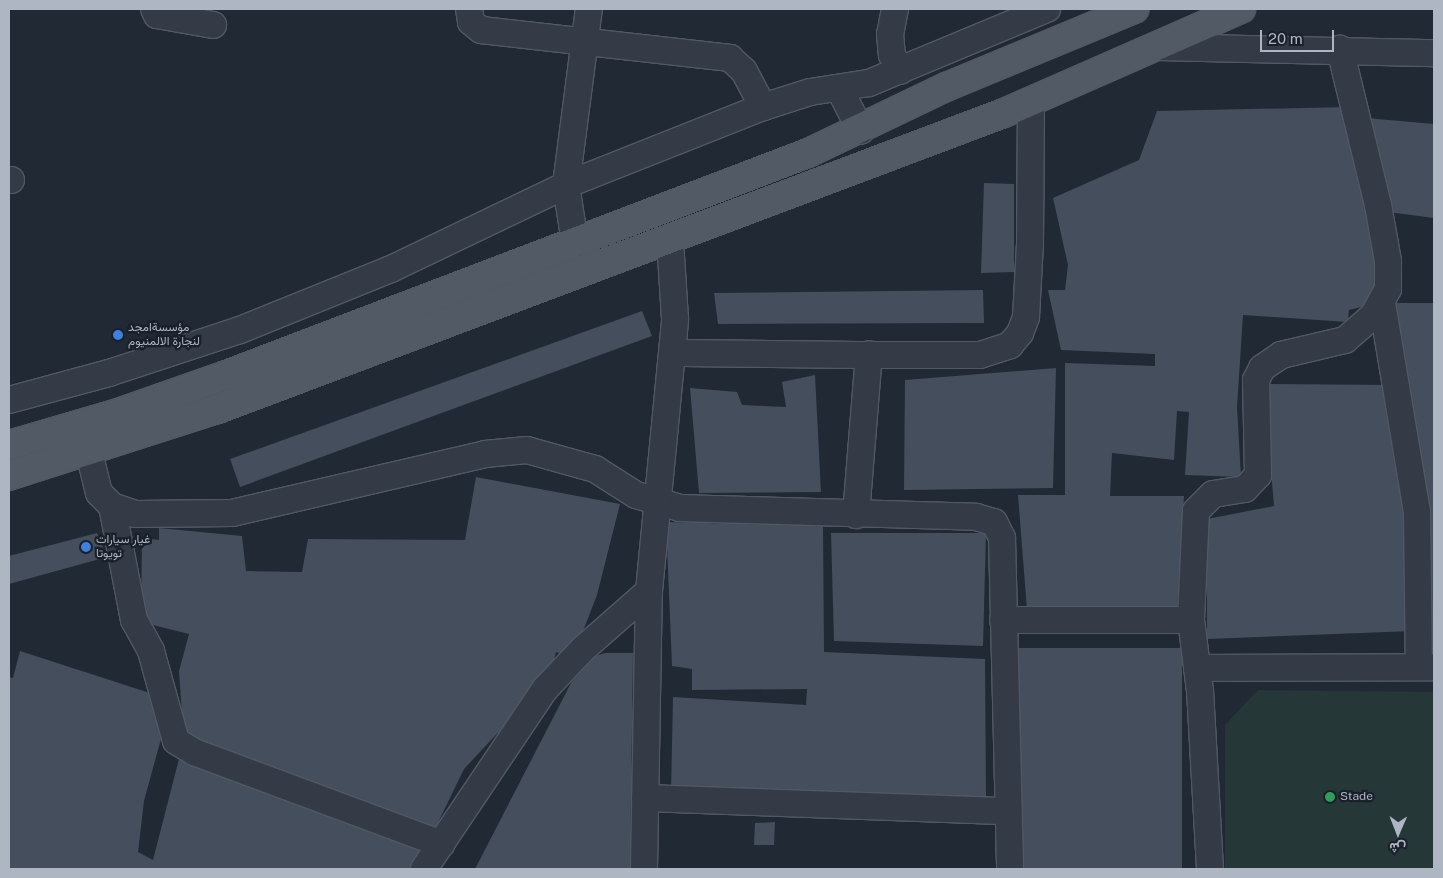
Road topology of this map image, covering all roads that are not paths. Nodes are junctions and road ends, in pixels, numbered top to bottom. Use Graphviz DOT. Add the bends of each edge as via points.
graph roads {
  1 [pos="154,9"];
  2 [pos="469,9"];
  3 [pos="589,9"];
  4 [pos="895,9"];
  5 [pos="1047,9"];
  6 [pos="1059,9"];
  7 [pos="1134,9"];
  8 [pos="1241,9"];
  9 [pos="213,25"];
  10 [pos="1071,36"];
  11 [pos="585,44"];
  12 [pos="1160,47"];
  13 [pos="1340,49"];
  14 [pos="1434,53"];
  15 [pos="901,71"];
  16 [pos="839,88"];
  17 [pos="1032,101"];
  18 [pos="763,107"];
  19 [pos="861,131"];
  20 [pos="566,185"];
  21 [pos="670,239"];
  22 [pos="575,243"];
  23 [pos="1382,303"];
  24 [pos="673,353"];
  25 [pos="869,355"];
  26 [pos="9,400"];
  27 [pos="9,446"];
  28 [pos="89,452"];
  29 [pos="9,476"];
  30 [pos="657,504"];
  31 [pos="112,506"];
  32 [pos="856,515"];
  33 [pos="649,591"];
  34 [pos="1003,620"];
  35 [pos="1191,620"];
  36 [pos="1427,667"];
  37 [pos="1197,668"];
  38 [pos="645,798"];
  39 [pos="1008,811"];
  40 [pos="441,844"];
  41 [pos="424,869"];
  42 [pos="644,869"];
  43 [pos="1010,869"];
  44 [pos="1210,869"];
  1 -- 9 [label="street" via="157,15"];
  2 -- 11 [label="street" via="471,22 481,30"];
  3 -- 11 [label="street"];
  4 -- 15 [label="street" via="890,34 892,55"];
  5 -- 15 [label="street"];
  6 -- 10 [label="street"];
  7 -- 10 [label="main road"];
  8 -- 12 [label="main road"];
  10 -- 19 [label="main road" via="946,87"];
  11 -- 18 [label="street" via="730,58 744,71"];
  11 -- 20 [label="street"];
  12 -- 13 [label="street"];
  12 -- 17 [label="main road"];
  13 -- 14 [label="street"];
  13 -- 23 [label="street" via="1355,104 1388,262 1388,288"];
  15 -- 16 [label="street" via="869,83"];
  16 -- 18 [label="street" via="810,92"];
  16 -- 19 [label="street"];
  17 -- 21 [label="main road"];
  17 -- 25 [label="street" via="1030,244 1026,317 1020,333 1010,345 980,355"];
  18 -- 20 [label="street"];
  19 -- 22 [label="main road"];
  20 -- 22 [label="street"];
  20 -- 26 [label="street" via="322,299 109,373"];
  21 -- 24 [label="street" via="674,281"];
  21 -- 28 [label="main road" via="218,409"];
  22 -- 27 [label="main road" via="118,414"];
  23 -- 35 [label="street" via="1361,329 1345,340 1297,350 1262,368 1256,380 1258,475 1245,489 1213,494 1196,511"];
  23 -- 36 [label="street" via="1417,512"];
  24 -- 25 [label="street"];
  24 -- 30 [label="street"];
  25 -- 32 [label="street"];
  28 -- 29 [label="main road"];
  28 -- 31 [label="street" via="99,493"];
  30 -- 31 [label="street" via="595,468 528,450 476,456 232,513 163,516"];
  30 -- 32 [label="street"];
  30 -- 33 [label="street"];
  31 -- 40 [label="street" via="132,613 159,673 176,741 194,752"];
  32 -- 34 [label="street" via="976,517 994,522 1002,538"];
  33 -- 38 [label="street"];
  33 -- 40 [label="street" via="550,682"];
  34 -- 35 [label="street"];
  34 -- 39 [label="street"];
  35 -- 37 [label="street"];
  36 -- 37 [label="street"];
  37 -- 44 [label="street"];
  38 -- 39 [label="street"];
  38 -- 42 [label="street"];
  39 -- 43 [label="street"];
  40 -- 41 [label="street"];
}
